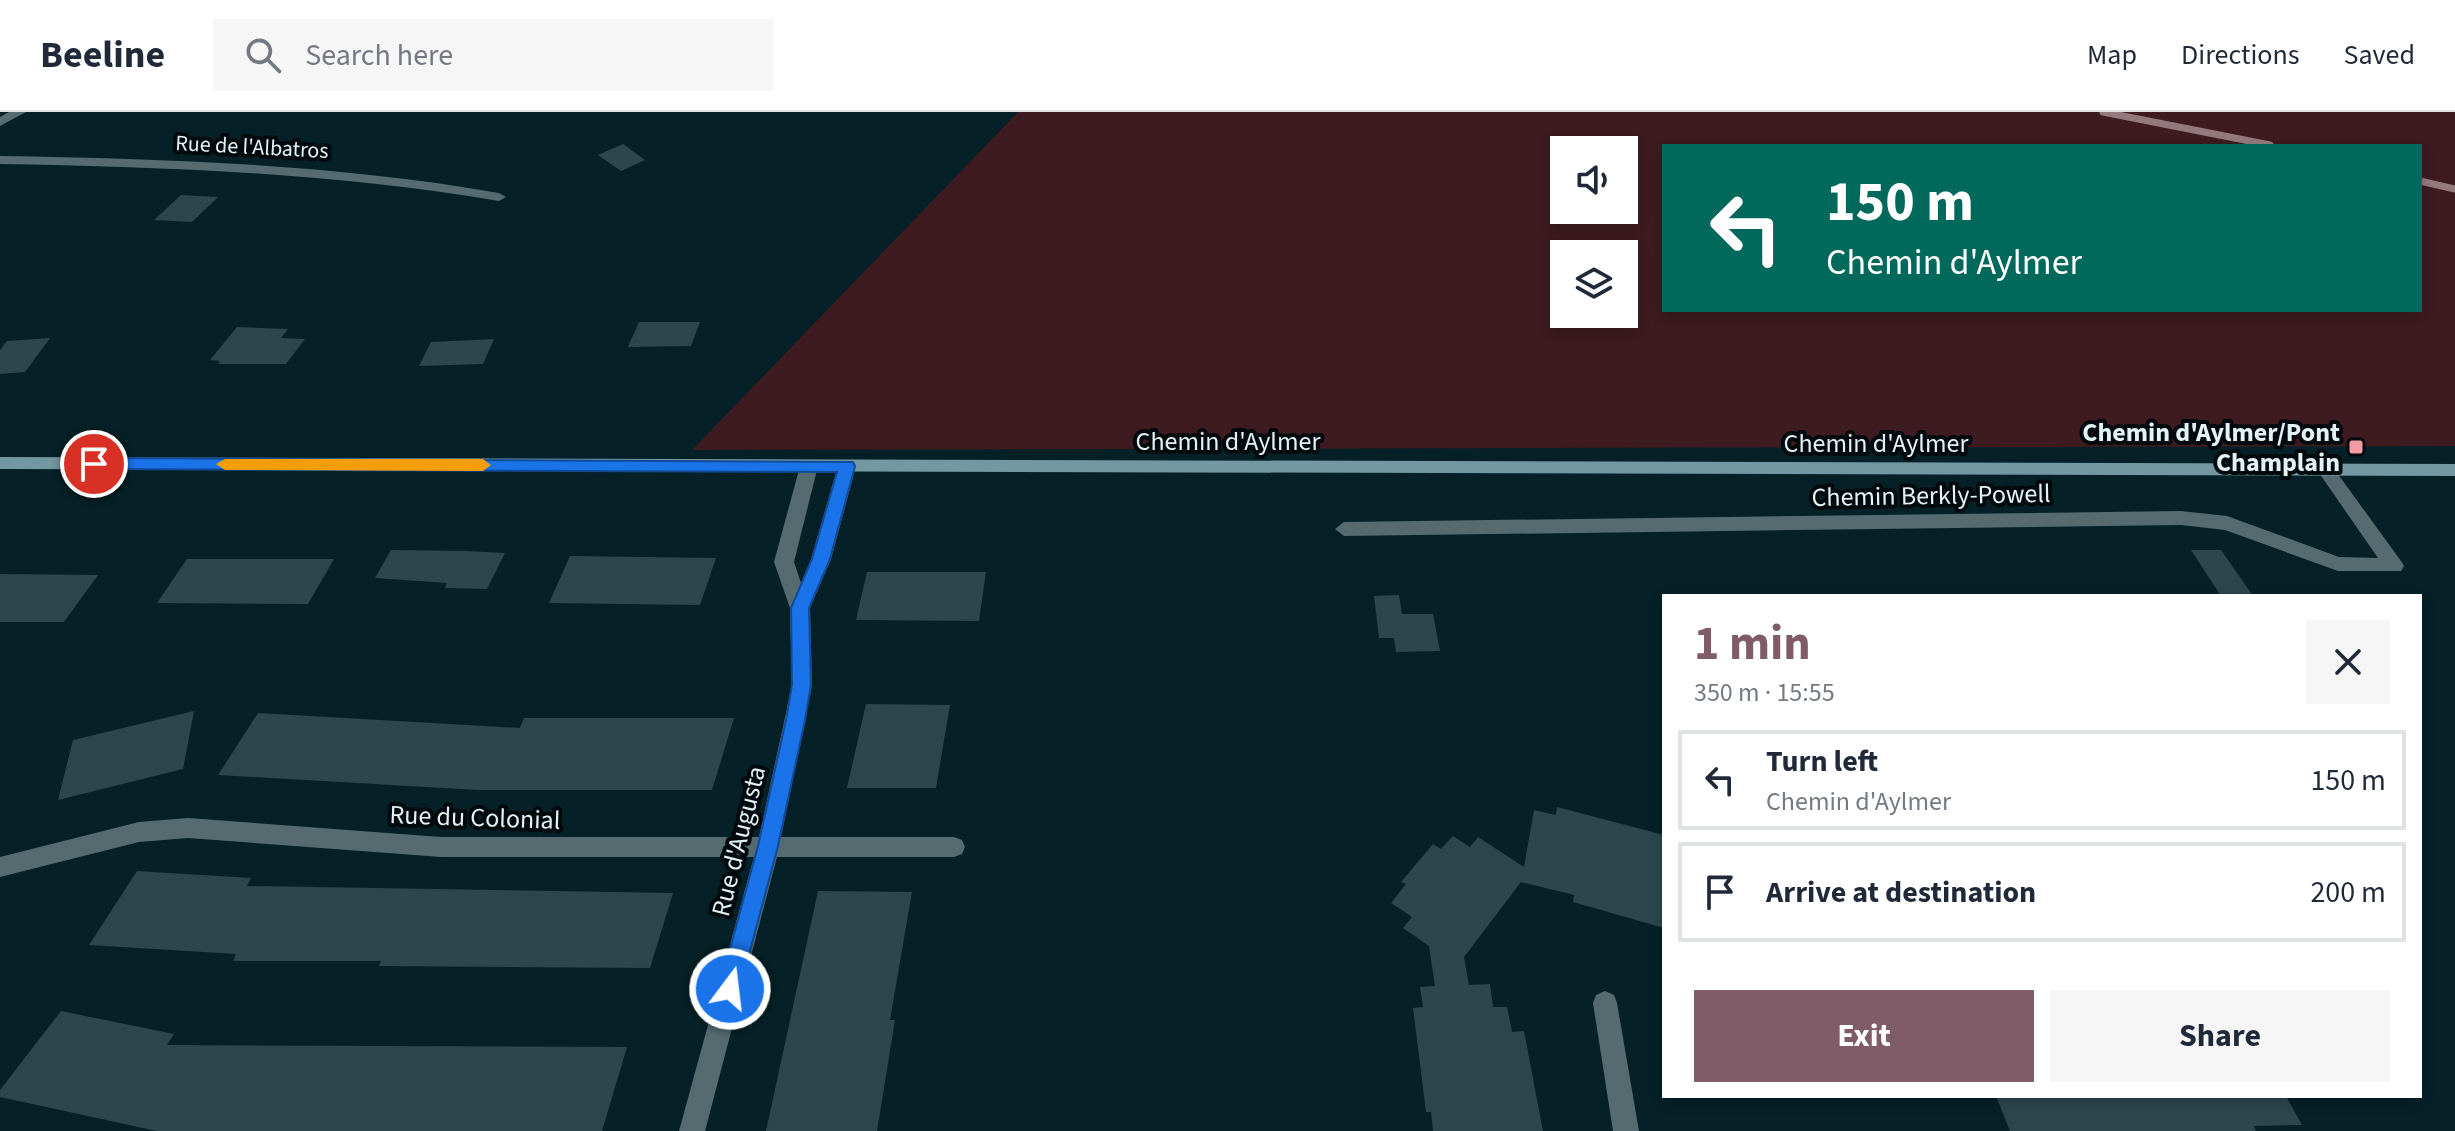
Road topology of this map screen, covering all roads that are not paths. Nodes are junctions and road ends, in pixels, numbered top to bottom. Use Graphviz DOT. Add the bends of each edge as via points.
graph roads {
  1 [pos="19,112"];
  2 [pos="0,122"];
  3 [pos="0,160"];
  4 [pos="499,197"];
  5 [pos="0,463"];
  6 [pos="809,466"];
  7 [pos="847,466"];
  8 [pos="2326,470"];
  9 [pos="2455,470"];
  10 [pos="1344,529"];
  11 [pos="800,608"];
  12 [pos="768,846"];
  13 [pos="954,847"];
  14 [pos="0,867"];
  15 [pos="1605,1003"];
  16 [pos="692,1131"];
  17 [pos="1626,1131"];
  1 -- 2 [label="street"];
  3 -- 4 [label="street, Rue de l'Albatros" via="283,169"];
  5 -- 6 [label="main road, Chemin d'Aylmer"];
  6 -- 7 [label="main road, Chemin d'Aylmer"];
  6 -- 11 [label="street, Rue d'Augusta" via="784,562"];
  7 -- 8 [label="main road, Chemin d'Aylmer"];
  7 -- 11 [label="street, Rue d'Augusta" via="821,559"];
  8 -- 9 [label="main road, Chemin d'Aylmer"];
  8 -- 10 [label="street, Chemin Berkly-Powell" via="2394,566 2338,564 2239,527 2181,518"];
  11 -- 12 [label="street, Rue d'Augusta" via="802,685"];
  12 -- 13 [label="street, Rue du Colonial"];
  12 -- 14 [label="street, Rue du Colonial" via="441,847 188,828 139,832"];
  12 -- 16 [label="street, Rue d'Augusta"];
  15 -- 17 [label="street"];
}
